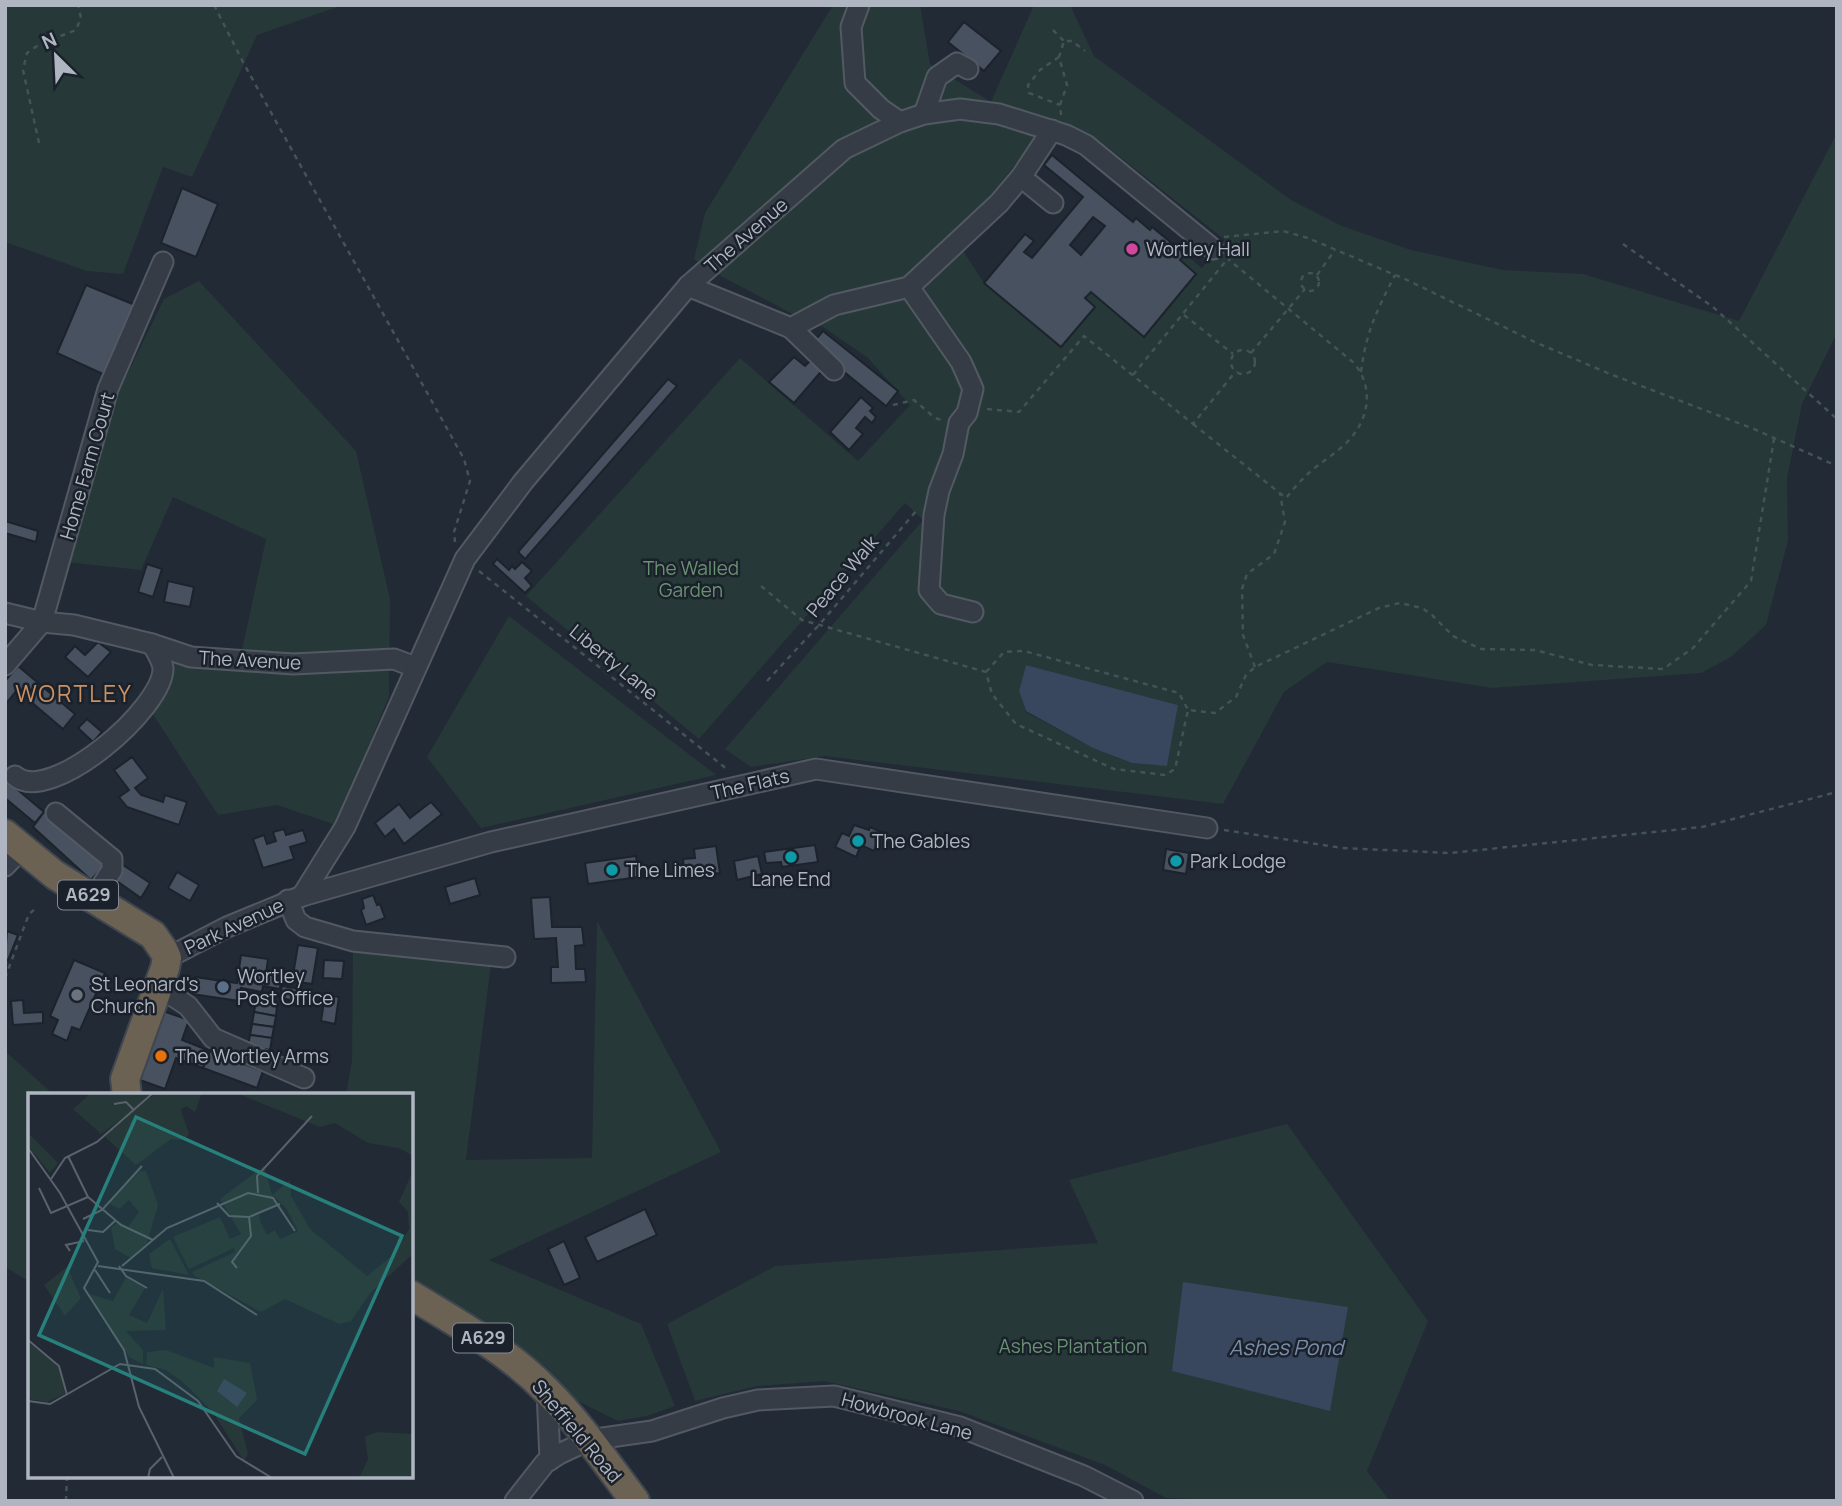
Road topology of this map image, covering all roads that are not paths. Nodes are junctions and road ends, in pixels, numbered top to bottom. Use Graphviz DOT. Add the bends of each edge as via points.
graph roads {
  1 [pos="859,5"];
  2 [pos="968,69"];
  3 [pos="924,114"];
  4 [pos="900,122"];
  5 [pos="1056,123"];
  6 [pos="1021,177"];
  7 [pos="1052,203"];
  8 [pos="1219,255"];
  9 [pos="163,262"];
  10 [pos="688,286"];
  11 [pos="909,287"];
  12 [pos="791,328"];
  13 [pos="834,370"];
  14 [pos="972,612"];
  15 [pos="5,613"];
  16 [pos="42,622"];
  17 [pos="152,644"];
  18 [pos="191,657"];
  19 [pos="5,665"];
  20 [pos="415,667"];
  21 [pos="163,669"];
  22 [pos="15,776"];
  23 [pos="56,813"];
  24 [pos="1207,828"];
  25 [pos="11,849"];
  26 [pos="94,898"];
  27 [pos="295,898"];
  28 [pos="505,957"];
  29 [pos="167,958"];
  30 [pos="159,987"];
  31 [pos="304,1078"];
  32 [pos="127,1093"];
  33 [pos="413,1296"];
  34 [pos="547,1391"];
  35 [pos="589,1440"];
  36 [pos="550,1460"];
  37 [pos="515,1501"];
  38 [pos="635,1501"];
  39 [pos="1133,1501"];
  1 -- 4 [label="street" via="851,27 856,83"];
  2 -- 3 [label="street" via="957,63 937,77"];
  3 -- 4 [label="street, The Avenue"];
  3 -- 5 [label="street, The Avenue" via="960,110"];
  4 -- 10 [label="street, The Avenue" via="844,149"];
  5 -- 6 [label="street"];
  5 -- 8 [label="street, The Avenue"];
  6 -- 7 [label="street"];
  6 -- 11 [label="street"];
  9 -- 16 [label="street, Home Farm Court" via="108,390"];
  10 -- 12 [label="street"];
  10 -- 20 [label="street, The Avenue" via="523,482 465,559"];
  11 -- 12 [label="street" via="834,305"];
  11 -- 14 [label="street" via="961,362 973,389 939,491 929,590 941,604"];
  12 -- 13 [label="street"];
  15 -- 16 [label="street, The Avenue"];
  16 -- 17 [label="street, The Avenue"];
  16 -- 19 [label="street, Home Farm Court"];
  17 -- 18 [label="street, The Avenue"];
  17 -- 21 [label="street"];
  18 -- 20 [label="street, The Avenue" via="293,664 394,659"];
  18 -- 21 [label="street"];
  20 -- 27 [label="street, The Avenue" via="345,827"];
  21 -- 22 [label="street" via="150,699 109,744 87,760 31,783"];
  23 -- 26 [label="street" via="112,859 112,870"];
  24 -- 27 [label="street, The Flats" via="817,769 491,842"];
  25 -- 26 [label="highway, A629"];
  26 -- 29 [label="highway, A629" via="153,934"];
  27 -- 28 [label="street" via="296,920 305,927 353,941"];
  27 -- 29 [label="street, Park Avenue"];
  29 -- 30 [label="highway"];
  30 -- 31 [label="street" via="188,1006 213,1038"];
  30 -- 32 [label="highway" via="125,1079"];
  33 -- 34 [label="highway, Sheffield Road / A629" via="491,1343"];
  34 -- 35 [label="highway, Sheffield Road / A629"];
  34 -- 36 [label="street"];
  35 -- 36 [label="street, Howbrook Lane"];
  35 -- 38 [label="highway, Sheffield Road / A629"];
  35 -- 39 [label="street, Howbrook Lane" via="652,1431 758,1400 834,1396 960,1427 1084,1476"];
  36 -- 37 [label="street, Howbrook Lane"];
}
